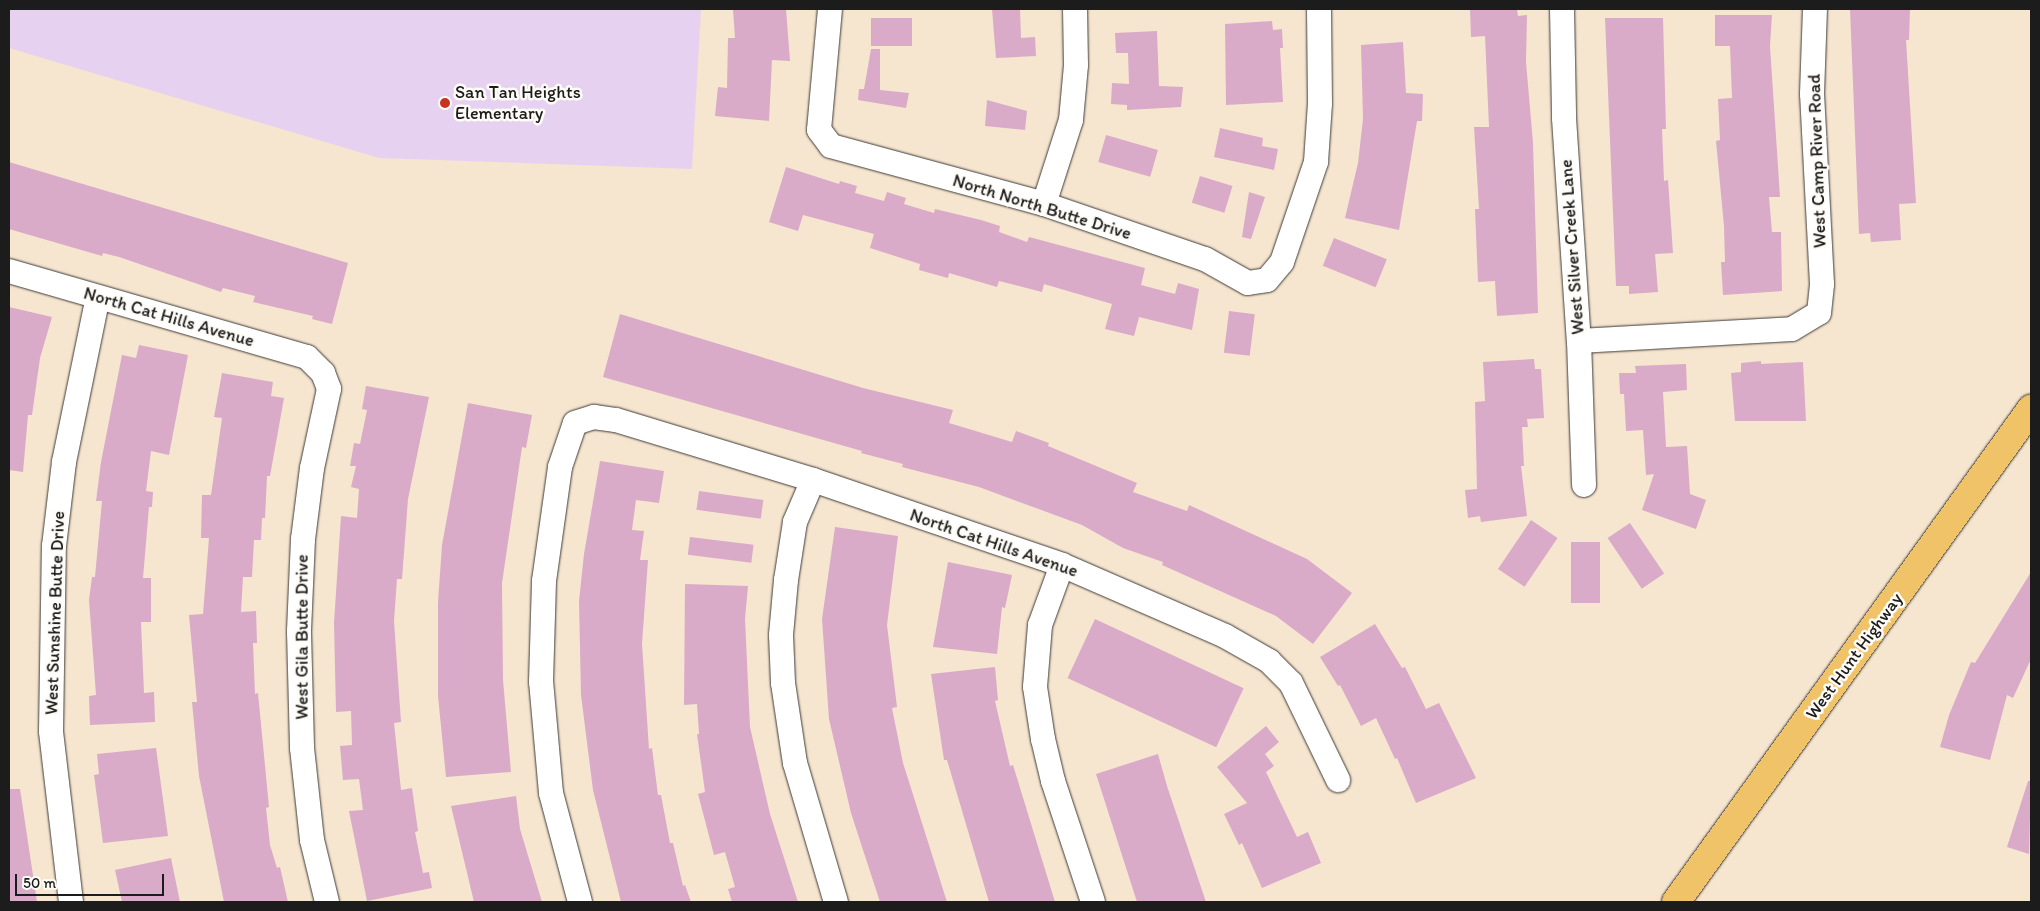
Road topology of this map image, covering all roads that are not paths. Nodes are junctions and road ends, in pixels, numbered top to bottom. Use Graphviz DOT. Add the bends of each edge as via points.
graph roads {
  1 [pos="830,9"];
  2 [pos="1075,9"];
  3 [pos="1319,9"];
  4 [pos="1562,9"];
  5 [pos="1815,9"];
  6 [pos="1044,204"];
  7 [pos="9,271"];
  8 [pos="98,297"];
  9 [pos="1579,341"];
  10 [pos="323,373"];
  11 [pos="2031,409"];
  12 [pos="814,480"];
  13 [pos="1584,484"];
  14 [pos="1062,565"];
  15 [pos="1338,780"];
  16 [pos="70,902"];
  17 [pos="328,902"];
  18 [pos="580,902"];
  19 [pos="836,902"];
  20 [pos="1093,902"];
  21 [pos="1676,902"];
  1 -- 6 [label="street, North North Butte Drive" via="818,130 831,146"];
  2 -- 6 [label="street" via="1076,65 1070,120"];
  3 -- 6 [label="street, North North Butte Drive" via="1320,104 1316,162 1282,262 1267,280 1248,283 1204,259"];
  4 -- 9 [label="street, West Silver Creek Lane" via="1564,118"];
  5 -- 9 [label="street, West Camp River Road" via="1812,94 1822,284 1818,313 1792,329"];
  7 -- 8 [label="street, North Cat Hills Avenue"];
  8 -- 10 [label="street, North Cat Hills Avenue" via="306,357"];
  8 -- 16 [label="street, West Sunshine Butte Drive" via="64,462 54,546 51,731"];
  9 -- 13 [label="street, West Silver Creek Lane"];
  10 -- 17 [label="street, West Gila Butte Drive" via="329,389 312,468 303,539 300,632 302,748 312,840"];
  11 -- 21 [label="main road, West Hunt Highway"];
  12 -- 14 [label="street, North Cat Hills Avenue"];
  12 -- 18 [label="street, North Cat Hills Avenue" via="616,420 594,417 576,423 560,468 544,581 541,682 551,792"];
  12 -- 19 [label="street" via="795,522 786,580 781,635 783,683 794,763"];
  14 -- 15 [label="street, North Cat Hills Avenue" via="1225,636 1270,661 1291,683"];
  14 -- 20 [label="street" via="1040,625 1036,687 1053,781"];
}
